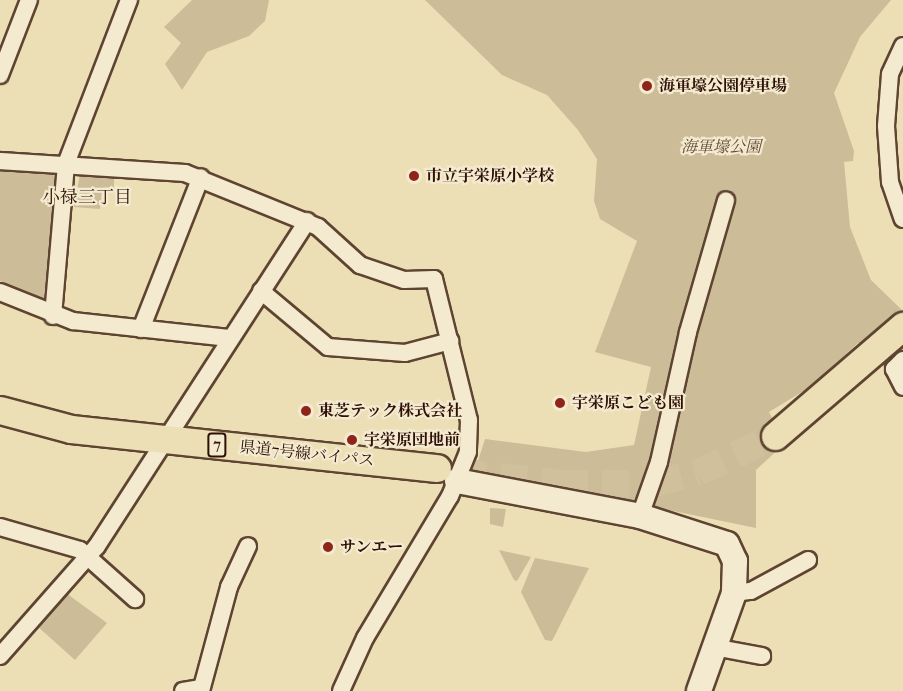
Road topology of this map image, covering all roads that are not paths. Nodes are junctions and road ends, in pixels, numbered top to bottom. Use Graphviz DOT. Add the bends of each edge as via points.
graph roads {
  1 [pos="29,0"];
  2 [pos="129,0"];
  3 [pos="903,46"];
  4 [pos="0,75"];
  5 [pos="0,161"];
  6 [pos="66,164"];
  7 [pos="903,170"];
  8 [pos="201,177"];
  9 [pos="890,182"];
  10 [pos="726,200"];
  11 [pos="903,219"];
  12 [pos="307,220"];
  13 [pos="261,291"];
  14 [pos="0,292"];
  15 [pos="53,316"];
  16 [pos="903,326"];
  17 [pos="141,329"];
  18 [pos="229,338"];
  19 [pos="450,341"];
  20 [pos="903,360"];
  21 [pos="903,387"];
  22 [pos="0,410"];
  23 [pos="775,436"];
  24 [pos="162,440"];
  25 [pos="447,475"];
  26 [pos="642,507"];
  27 [pos="0,527"];
  28 [pos="248,546"];
  29 [pos="88,558"];
  30 [pos="808,560"];
  31 [pos="734,593"];
  32 [pos="135,598"];
  33 [pos="719,648"];
  34 [pos="0,656"];
  35 [pos="762,656"];
  36 [pos="201,690"];
  37 [pos="183,691"];
  38 [pos="340,691"];
  39 [pos="699,691"];
  1 -- 4 [label="street"];
  2 -- 6 [label="street"];
  3 -- 9 [label="street" via="886,95"];
  5 -- 6 [label="street"];
  6 -- 8 [label="street" via="168,170"];
  6 -- 15 [label="street"];
  7 -- 9 [label="street"];
  8 -- 12 [label="street"];
  8 -- 17 [label="street"];
  9 -- 11 [label="street"];
  10 -- 26 [label="street" via="708,238 690,294 646,461"];
  12 -- 13 [label="street"];
  12 -- 19 [label="street" via="360,265 404,280 434,279"];
  13 -- 18 [label="street"];
  13 -- 19 [label="street" via="328,347 399,354"];
  14 -- 15 [label="street"];
  15 -- 17 [label="street"];
  16 -- 23 [label="main road"];
  17 -- 18 [label="street"];
  18 -- 24 [label="street"];
  19 -- 25 [label="street" via="471,427"];
  20 -- 21 [label="street" via="894,369"];
  22 -- 24 [label="main road, 県道7号線バイパス / 7" via="71,429"];
  24 -- 25 [label="main road, 県道7号線バイパス / 7"];
  24 -- 29 [label="street"];
  25 -- 26 [label="street"];
  25 -- 38 [label="street"];
  26 -- 31 [label="street" via="727,544 735,561"];
  27 -- 29 [label="street" via="80,550"];
  28 -- 36 [label="street" via="230,587"];
  29 -- 32 [label="street"];
  29 -- 34 [label="street"];
  30 -- 31 [label="street" via="751,591"];
  31 -- 33 [label="street"];
  33 -- 35 [label="street"];
  33 -- 39 [label="street"];
  36 -- 37 [label="street"];
}
